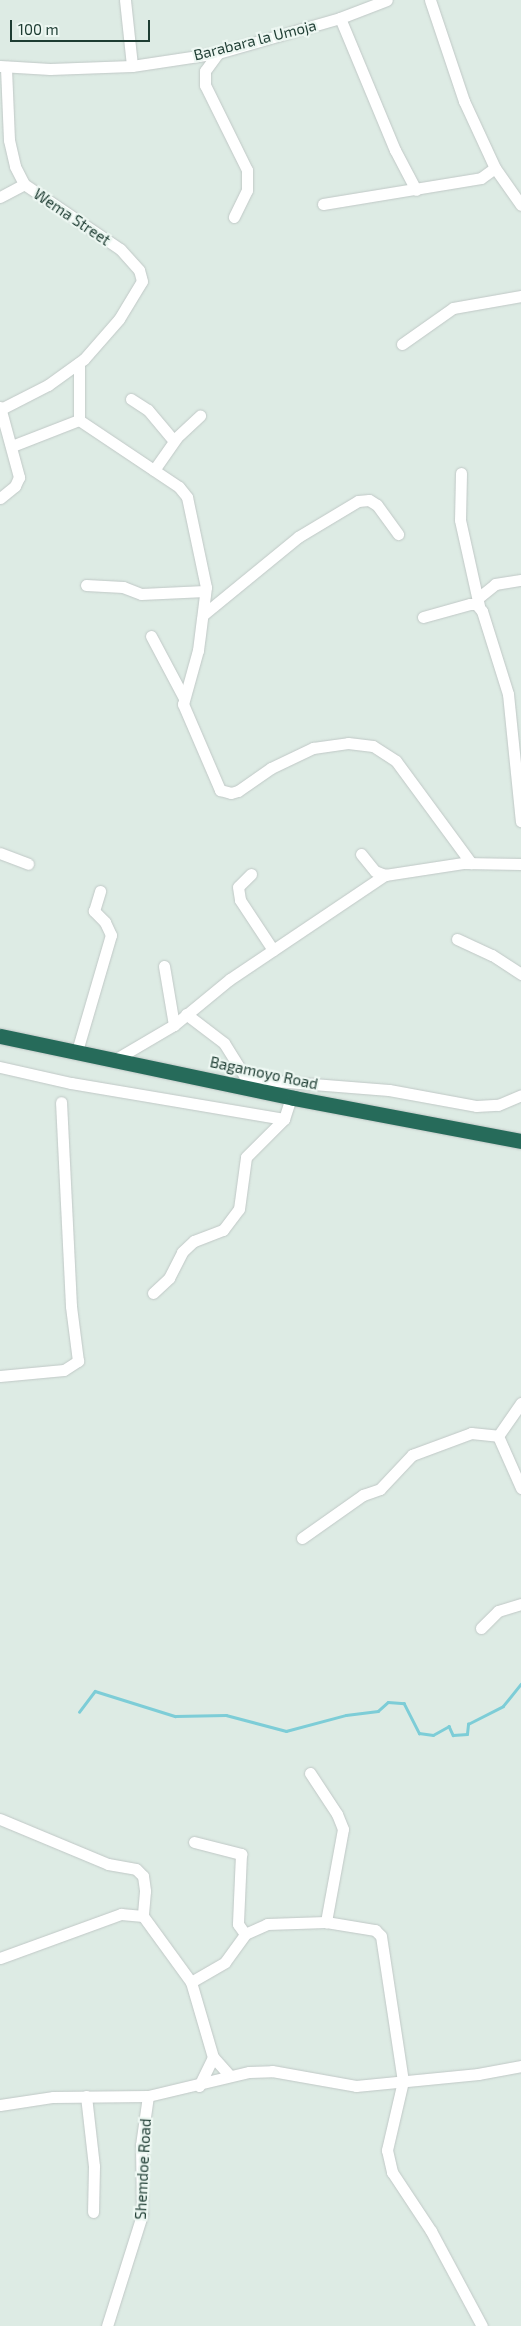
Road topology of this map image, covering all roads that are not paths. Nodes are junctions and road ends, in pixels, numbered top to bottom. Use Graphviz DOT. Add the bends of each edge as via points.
graph roads {
  1 [pos="125,0"];
  2 [pos="388,0"];
  3 [pos="430,0"];
  4 [pos="340,18"];
  5 [pos="218,53"];
  6 [pos="132,66"];
  7 [pos="3,67"];
  8 [pos="495,168"];
  9 [pos="24,184"];
  10 [pos="416,190"];
  11 [pos="0,197"];
  12 [pos="323,204"];
  13 [pos="521,205"];
  14 [pos="234,217"];
  15 [pos="521,296"];
  16 [pos="402,344"];
  17 [pos="79,363"];
  18 [pos="131,399"];
  19 [pos="1,408"];
  20 [pos="200,416"];
  21 [pos="79,420"];
  22 [pos="174,441"];
  23 [pos="12,446"];
  24 [pos="154,470"];
  25 [pos="460,473"];
  26 [pos="0,498"];
  27 [pos="398,534"];
  28 [pos="521,580"];
  29 [pos="86,585"];
  30 [pos="205,591"];
  31 [pos="478,602"];
  32 [pos="204,614"];
  33 [pos="423,617"];
  34 [pos="151,636"];
  35 [pos="184,698"];
  36 [pos="518,745"];
  37 [pos="521,821"];
  38 [pos="0,853"];
  39 [pos="361,854"];
  40 [pos="471,863"];
  41 [pos="516,863"];
  42 [pos="28,864"];
  43 [pos="521,870"];
  44 [pos="251,874"];
  45 [pos="385,875"];
  46 [pos="100,891"];
  47 [pos="457,939"];
  48 [pos="272,950"];
  49 [pos="164,966"];
  50 [pos="521,974"];
  51 [pos="186,1014"];
  52 [pos="174,1025"];
  53 [pos="0,1036"];
  54 [pos="77,1051"];
  55 [pos="116,1059"];
  56 [pos="0,1067"];
  57 [pos="62,1081"];
  58 [pos="521,1095"];
  59 [pos="291,1097"];
  60 [pos="61,1102"];
  61 [pos="284,1119"];
  62 [pos="521,1141"];
  63 [pos="62,1257"];
  64 [pos="153,1292"];
  65 [pos="0,1376"];
  66 [pos="521,1403"];
  67 [pos="498,1436"];
  68 [pos="521,1488"];
  69 [pos="302,1538"];
  70 [pos="521,1604"];
  71 [pos="481,1628"];
  72 [pos="310,1773"];
  73 [pos="0,1819"];
  74 [pos="194,1842"];
  75 [pos="142,1916"];
  76 [pos="326,1922"];
  77 [pos="245,1934"];
  78 [pos="0,1958"];
  79 [pos="191,1982"];
  80 [pos="213,2057"];
  81 [pos="521,2066"];
  82 [pos="230,2076"];
  83 [pos="403,2081"];
  84 [pos="199,2086"];
  85 [pos="86,2096"];
  86 [pos="148,2096"];
  87 [pos="0,2105"];
  88 [pos="93,2212"];
  89 [pos="107,2326"];
  90 [pos="482,2326"];
  1 -- 6 [label="street"];
  2 -- 4 [label="street, Barabara la Umoja"];
  3 -- 8 [label="street" via="464,102"];
  4 -- 5 [label="street, Barabara la Umoja"];
  4 -- 10 [label="street" via="395,150"];
  5 -- 6 [label="street, Barabara la Umoja"];
  5 -- 14 [label="street" via="205,71 206,85 247,170 247,190"];
  6 -- 7 [label="street, Barabara la Umoja"];
  7 -- 9 [label="street, Wema Street" via="9,140 15,166"];
  8 -- 10 [label="street" via="481,178"];
  8 -- 13 [label="street"];
  9 -- 11 [label="street"];
  9 -- 17 [label="street, Wema Street" via="120,250 139,270 140,288 119,319"];
  10 -- 12 [label="street"];
  15 -- 16 [label="street" via="454,308"];
  17 -- 19 [label="street, Wema Street" via="48,385"];
  17 -- 21 [label="street"];
  18 -- 22 [label="street" via="148,410"];
  19 -- 23 [label="street"];
  20 -- 22 [label="street"];
  21 -- 23 [label="street"];
  21 -- 24 [label="street"];
  22 -- 24 [label="street"];
  23 -- 26 [label="street" via="18,482"];
  24 -- 30 [label="street" via="179,487 189,500"];
  25 -- 31 [label="street" via="460,520"];
  27 -- 32 [label="street" via="377,505 369,500 353,503 298,537"];
  28 -- 31 [label="street" via="495,584"];
  29 -- 30 [label="street" via="123,587 141,594"];
  30 -- 32 [label="street"];
  31 -- 33 [label="street"];
  31 -- 36 [label="street" via="506,685"];
  32 -- 35 [label="street"];
  34 -- 35 [label="street"];
  35 -- 40 [label="street" via="187,717 216,786 224,793 249,785 301,751 348,743 373,746 396,760"];
  36 -- 37 [label="street"];
  38 -- 42 [label="street"];
  39 -- 45 [label="street" via="374,871"];
  40 -- 41 [label="street"];
  40 -- 45 [label="street"];
  41 -- 43 [label="street"];
  44 -- 48 [label="street" via="238,887 240,900"];
  45 -- 48 [label="street"];
  46 -- 54 [label="street" via="94,911 105,922 111,935"];
  47 -- 50 [label="street" via="492,955"];
  48 -- 51 [label="street"];
  49 -- 52 [label="street"];
  51 -- 52 [label="street"];
  51 -- 58 [label="street" via="224,1043 244,1075 250,1079 384,1090 476,1106 498,1105"];
  52 -- 55 [label="street"];
  53 -- 54 [label="highway, Bagamoyo Road"];
  54 -- 55 [label="highway, Bagamoyo Road"];
  55 -- 59 [label="highway, Bagamoyo Road"];
  56 -- 57 [label="street"];
  57 -- 60 [label="street"];
  57 -- 61 [label="street"];
  59 -- 61 [label="street"];
  59 -- 62 [label="highway, Bagamoyo Road"];
  60 -- 63 [label="street"];
  60 -- 65 [label="street" via="71,1306 78,1361 72,1368 59,1371"];
  61 -- 64 [label="street" via="246,1157 239,1209 223,1230 194,1241 182,1252 169,1278"];
  66 -- 67 [label="street"];
  67 -- 68 [label="street"];
  67 -- 69 [label="street" via="471,1433 412,1455 380,1489 357,1499"];
  70 -- 71 [label="street" via="498,1611"];
  72 -- 76 [label="street" via="343,1830"];
  73 -- 75 [label="street" via="108,1864 136,1869 143,1876 145,1891"];
  74 -- 77 [label="street" via="241,1854 238,1924"];
  75 -- 78 [label="street" via="121,1914"];
  75 -- 79 [label="street"];
  76 -- 77 [label="street" via="283,1921 254,1927"];
  76 -- 83 [label="street" via="375,1930 384,1944"];
  77 -- 79 [label="street" via="225,1962"];
  79 -- 80 [label="street"];
  80 -- 82 [label="street"];
  80 -- 84 [label="street"];
  81 -- 83 [label="street" via="478,2074"];
  82 -- 83 [label="street" via="272,2071 340,2084"];
  82 -- 84 [label="street"];
  83 -- 90 [label="street" via="387,2150 392,2172 431,2231"];
  84 -- 86 [label="street"];
  85 -- 86 [label="street"];
  85 -- 87 [label="street"];
  85 -- 88 [label="street" via="94,2166"];
  86 -- 89 [label="street, Shemdoe Road" via="141,2146 142,2215"];
}
